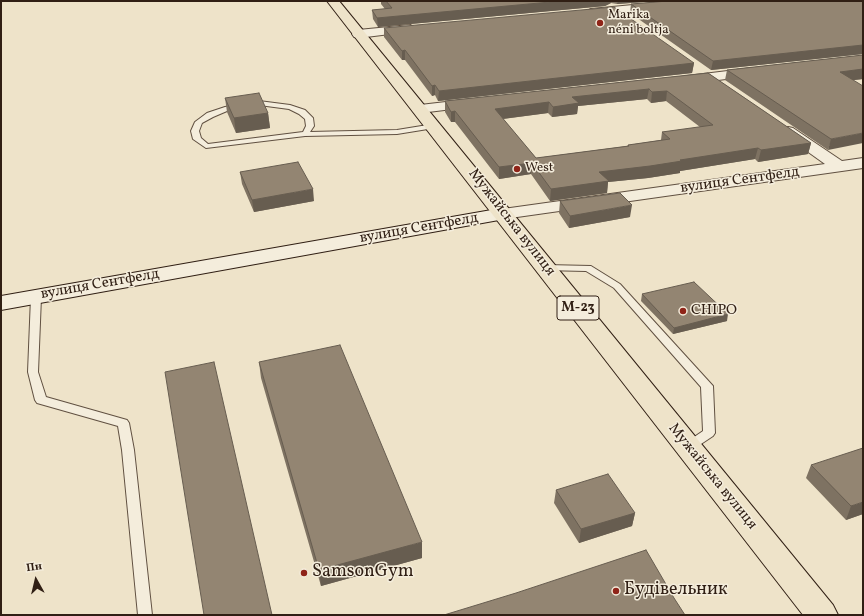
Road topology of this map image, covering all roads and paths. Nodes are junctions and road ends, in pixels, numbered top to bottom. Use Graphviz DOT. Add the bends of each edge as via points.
graph roads {
  1 [pos="333,1"];
  2 [pos="603,1"];
  3 [pos="711,1"];
  4 [pos="615,10"];
  5 [pos="577,14"];
  6 [pos="628,19"];
  7 [pos="418,28"];
  8 [pos="358,34"];
  9 [pos="696,68"];
  10 [pos="763,71"];
  11 [pos="709,77"];
  12 [pos="678,81"];
  13 [pos="722,86"];
  14 [pos="483,102"];
  15 [pos="420,109"];
  16 [pos="774,122"];
  17 [pos="434,126"];
  18 [pos="305,134"];
  19 [pos="863,163"];
  20 [pos="840,166"];
  21 [pos="503,214"];
  22 [pos="546,268"];
  23 [pos="36,297"];
  24 [pos="1,303"];
  25 [pos="688,447"];
  26 [pos="145,615"];
  27 [pos="822,615"];
  1 -- 8 [label="highway, Мужайська вулиця / М-23"];
  2 -- 4 [label="street"];
  3 -- 4 [label="street"];
  4 -- 5 [label="street"];
  4 -- 6 [label="street"];
  7 -- 8 [label="street"];
  8 -- 15 [label="highway, Мужайська вулиця / М-23"];
  9 -- 11 [label="street"];
  10 -- 11 [label="street"];
  11 -- 12 [label="street"];
  11 -- 13 [label="street"];
  14 -- 15 [label="street"];
  15 -- 17 [label="highway, Мужайська вулиця / М-23"];
  16 -- 20 [label="street"];
  17 -- 18 [label="lane" via="397,132"];
  17 -- 21 [label="highway, Мужайська вулиця / М-23"];
  18 -- 18 [label="lane" via="310,126 308,118 302,112 259,103 224,109 210,115 199,122 194,131 197,139 206,146"];
  19 -- 20 [label="street, вулиця Сентфелд"];
  20 -- 21 [label="street, вулиця Сентфелд"];
  21 -- 22 [label="highway, Мужайська вулиця / М-23"];
  21 -- 23 [label="street, вулиця Сентфелд"];
  22 -- 25 [label="highway, Мужайська вулиця / М-23"];
  22 -- 25 [label="lane" via="588,268 617,286 707,386 709,433"];
  23 -- 24 [label="street, вулиця Сентфелд"];
  23 -- 26 [label="lane" via="33,372 41,400 123,423"];
  25 -- 27 [label="highway, Мужайська вулиця / М-23"];
}
